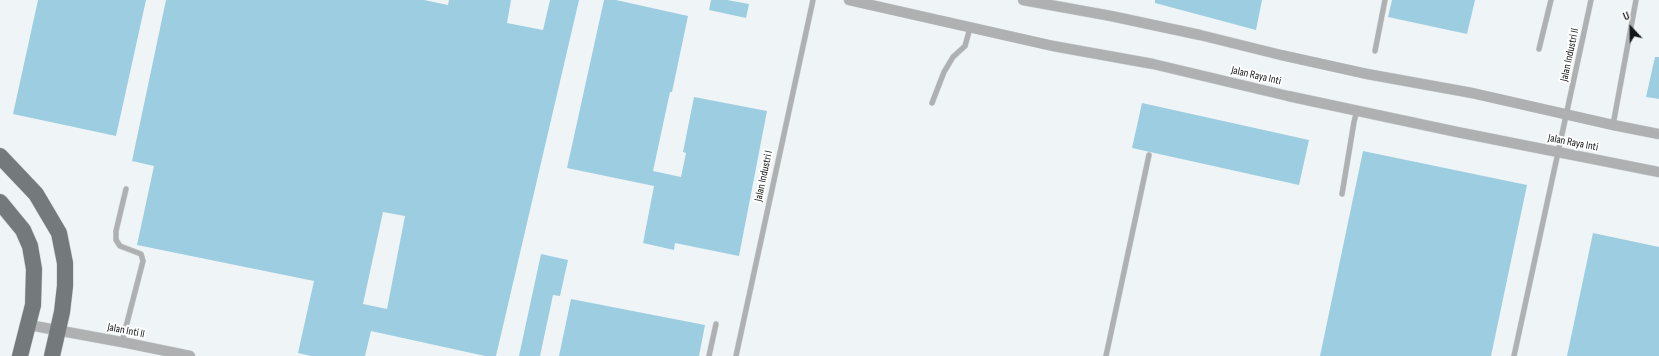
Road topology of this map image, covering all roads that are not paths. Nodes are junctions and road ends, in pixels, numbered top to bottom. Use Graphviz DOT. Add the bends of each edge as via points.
graph roads {
  1 [pos="813,0"];
  2 [pos="849,0"];
  3 [pos="1027,0"];
  4 [pos="1385,0"];
  5 [pos="1551,0"];
  6 [pos="1592,0"];
  7 [pos="1636,0"];
  8 [pos="970,28"];
  9 [pos="1539,49"];
  10 [pos="1375,51"];
  11 [pos="932,103"];
  12 [pos="1357,110"];
  13 [pos="1567,115"];
  14 [pos="1613,125"];
  15 [pos="1659,134"];
  16 [pos="1558,153"];
  17 [pos="1149,155"];
  18 [pos="0,156"];
  19 [pos="1659,172"];
  20 [pos="126,189"];
  21 [pos="1342,194"];
  22 [pos="0,202"];
  23 [pos="716,324"];
  24 [pos="29,325"];
  25 [pos="58,330"];
  26 [pos="122,342"];
  27 [pos="20,356"];
  28 [pos="52,356"];
  29 [pos="190,356"];
  30 [pos="709,356"];
  31 [pos="736,356"];
  32 [pos="1106,356"];
  33 [pos="1514,356"];
  1 -- 31 [label="lane, Jalan Industri I"];
  2 -- 8 [label="street, Jalan Raya Inti"];
  3 -- 13 [label="street" via="1126,19 1288,57 1472,93"];
  4 -- 10 [label="lane"];
  5 -- 9 [label="lane"];
  6 -- 13 [label="lane, Jalan Industri II"];
  7 -- 14 [label="lane"];
  8 -- 11 [label="lane" via="965,46 953,57 944,72"];
  8 -- 12 [label="street, Jalan Raya Inti" via="1152,64"];
  12 -- 16 [label="street, Jalan Raya Inti"];
  12 -- 21 [label="lane"];
  13 -- 14 [label="street"];
  13 -- 16 [label="lane, Jalan Industri II"];
  14 -- 15 [label="street"];
  16 -- 19 [label="street, Jalan Raya Inti"];
  16 -- 33 [label="lane, Jalan Industri II"];
  17 -- 32 [label="lane"];
  18 -- 25 [label="main road" via="36,194 58,233 65,263 62,312"];
  20 -- 26 [label="lane" via="116,240 120,246 141,254 143,261"];
  22 -- 24 [label="main road" via="23,230 30,246 34,269"];
  23 -- 30 [label="lane"];
  24 -- 25 [label="street, Jalan Inti II"];
  24 -- 27 [label="main road"];
  25 -- 26 [label="street, Jalan Inti II"];
  25 -- 28 [label="main road"];
  26 -- 29 [label="street, Jalan Inti II"];
}
